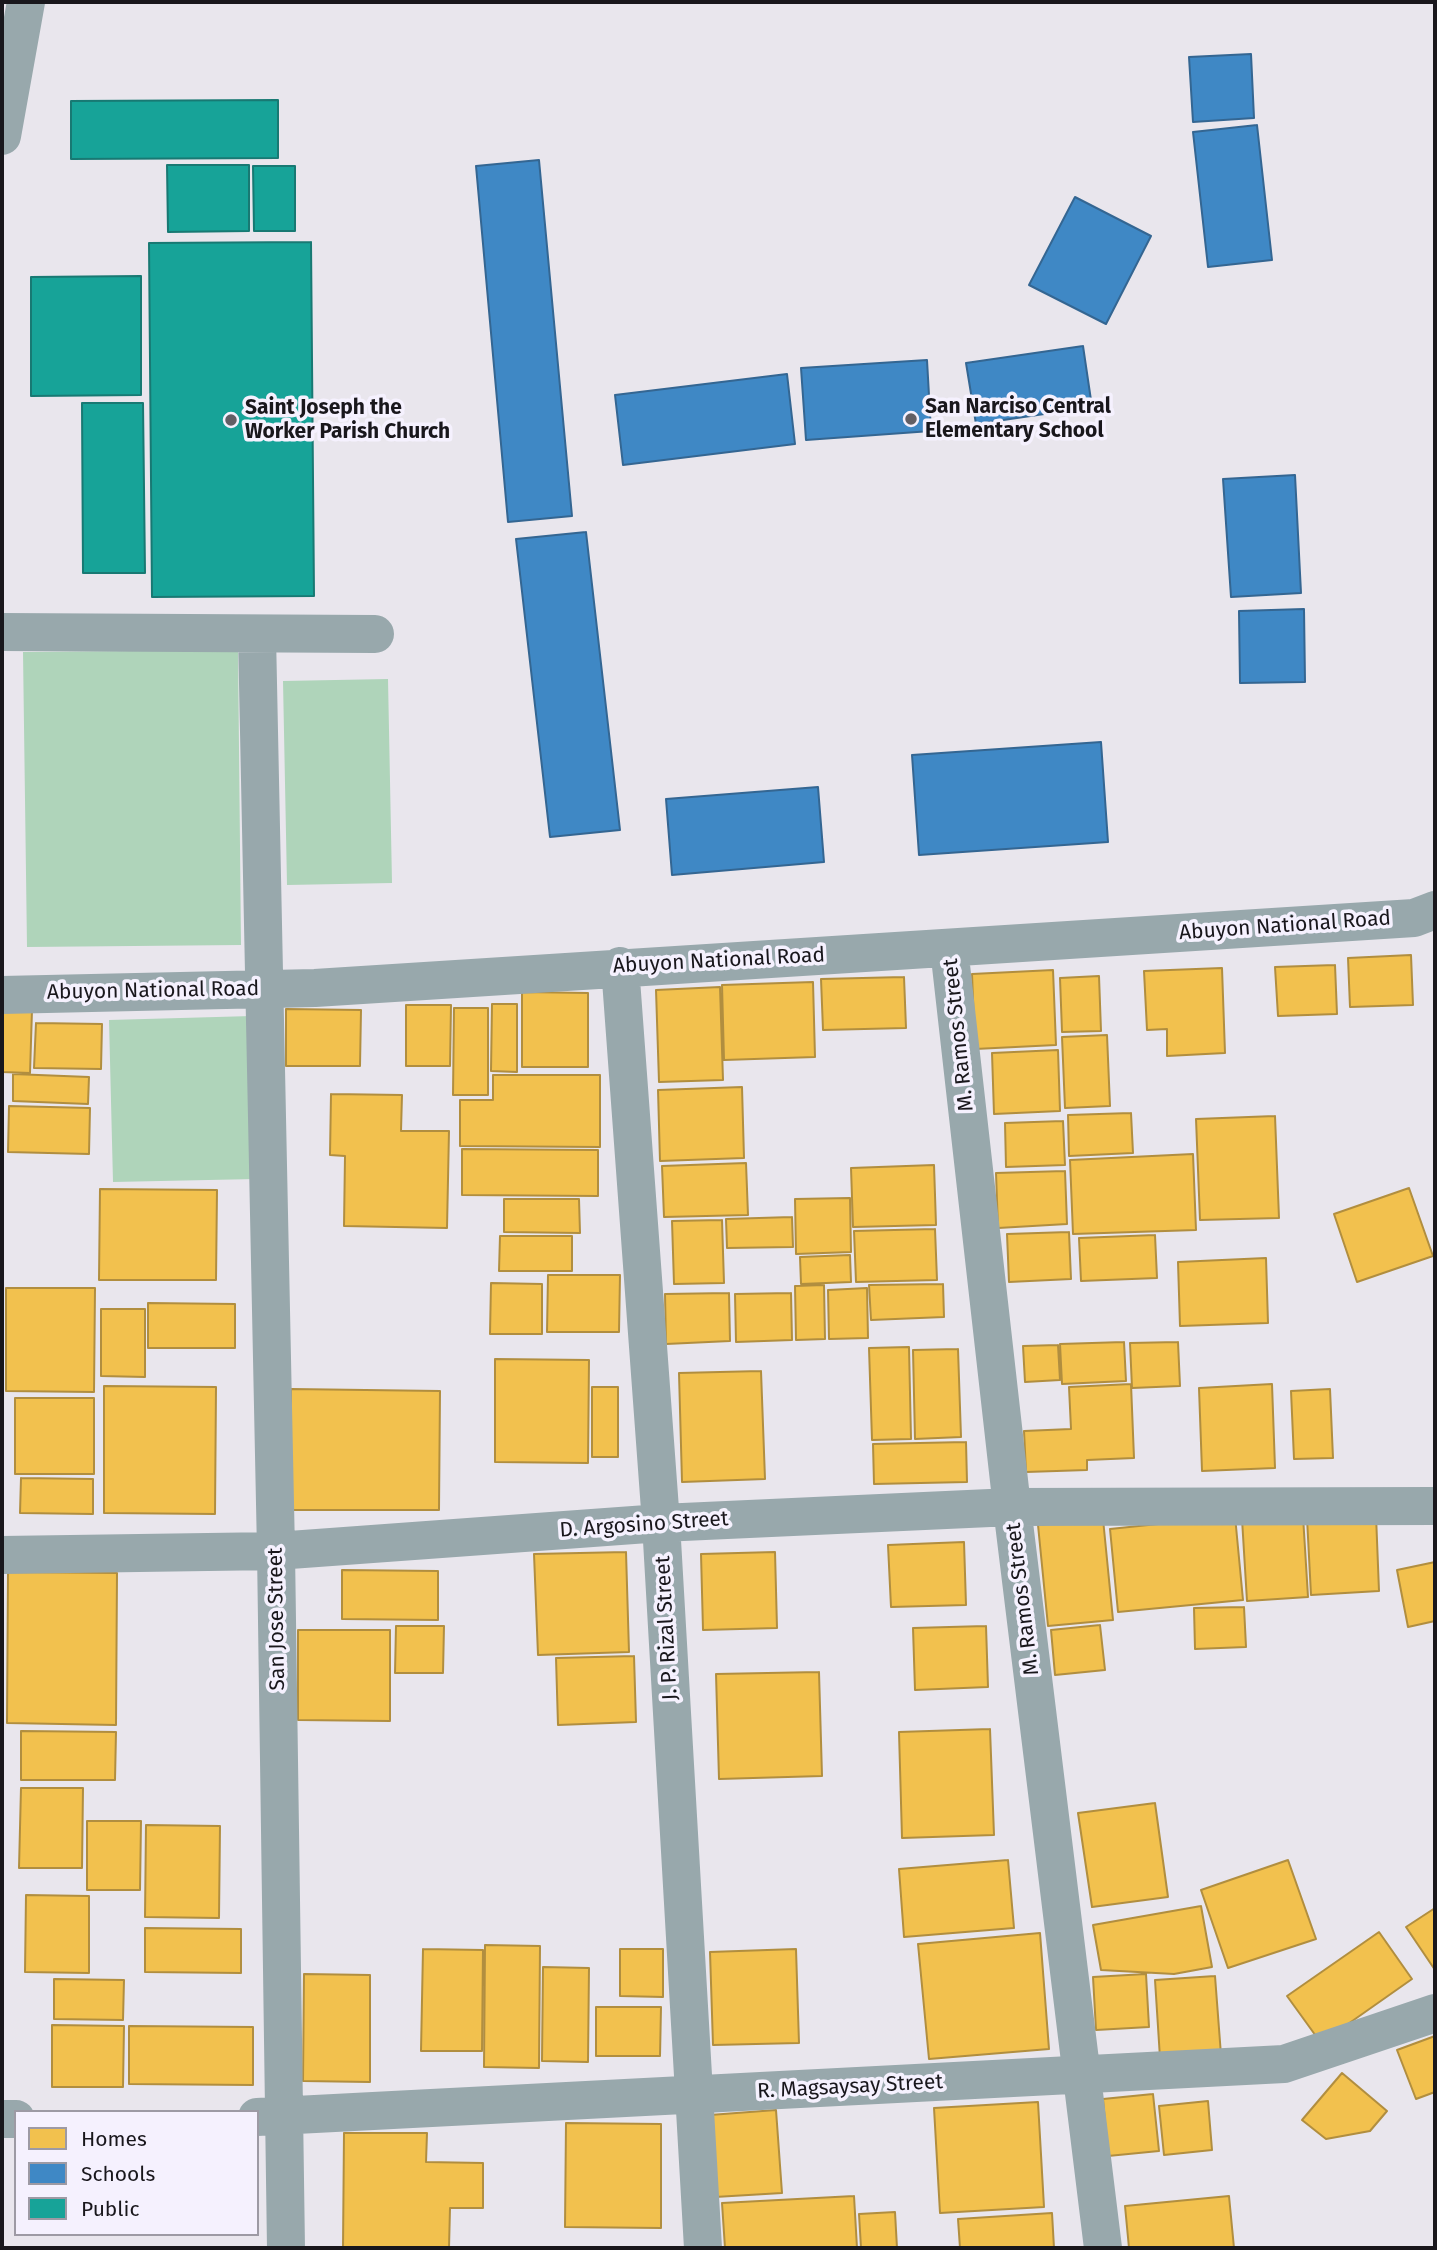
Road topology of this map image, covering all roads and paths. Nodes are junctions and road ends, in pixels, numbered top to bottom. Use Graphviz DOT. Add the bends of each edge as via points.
graph roads {
  1 [pos="26,2"];
  2 [pos="2,136"];
  3 [pos="2,632"];
  4 [pos="375,634"];
  5 [pos="257,635"];
  6 [pos="1435,909"];
  7 [pos="949,948"];
  8 [pos="620,966"];
  9 [pos="264,989"];
  10 [pos="2,995"];
  11 [pos="1435,1506"];
  12 [pos="1012,1507"];
  13 [pos="661,1523"];
  14 [pos="276,1551"];
  15 [pos="2,1555"];
  16 [pos="1435,2013"];
  17 [pos="1080,2075"];
  18 [pos="695,2095"];
  19 [pos="271,2117"];
  20 [pos="286,2248"];
  21 [pos="703,2248"];
  22 [pos="1104,2248"];
  1 -- 2 [label="street"];
  3 -- 5 [label="street"];
  4 -- 5 [label="street"];
  5 -- 9 [label="street, San Jose Street"];
  6 -- 7 [label="street, Abuyon National Road" via="1414,918"];
  7 -- 8 [label="street, Abuyon National Road"];
  7 -- 12 [label="street, M. Ramos Street"];
  8 -- 9 [label="street, Abuyon National Road"];
  8 -- 13 [label="street, J. P. Rizal Street"];
  9 -- 10 [label="street, Abuyon National Road"];
  9 -- 14 [label="street, San Jose Street"];
  11 -- 12 [label="street, D. Argosino Street"];
  12 -- 13 [label="street, D. Argosino Street"];
  12 -- 17 [label="street, M. Ramos Street"];
  13 -- 14 [label="street, D. Argosino Street"];
  13 -- 18 [label="street, J. P. Rizal Street"];
  14 -- 15 [label="street, D. Argosino Street"];
  14 -- 19 [label="street, San Jose Street"];
  16 -- 17 [label="street, R. Magsaysay Street" via="1284,2064"];
  17 -- 18 [label="street, R. Magsaysay Street"];
  17 -- 22 [label="street, M. Ramos Street"];
  18 -- 19 [label="street, R. Magsaysay Street"];
  18 -- 21 [label="street, J. P. Rizal Street"];
  19 -- 20 [label="street, San Jose Street"];
}
